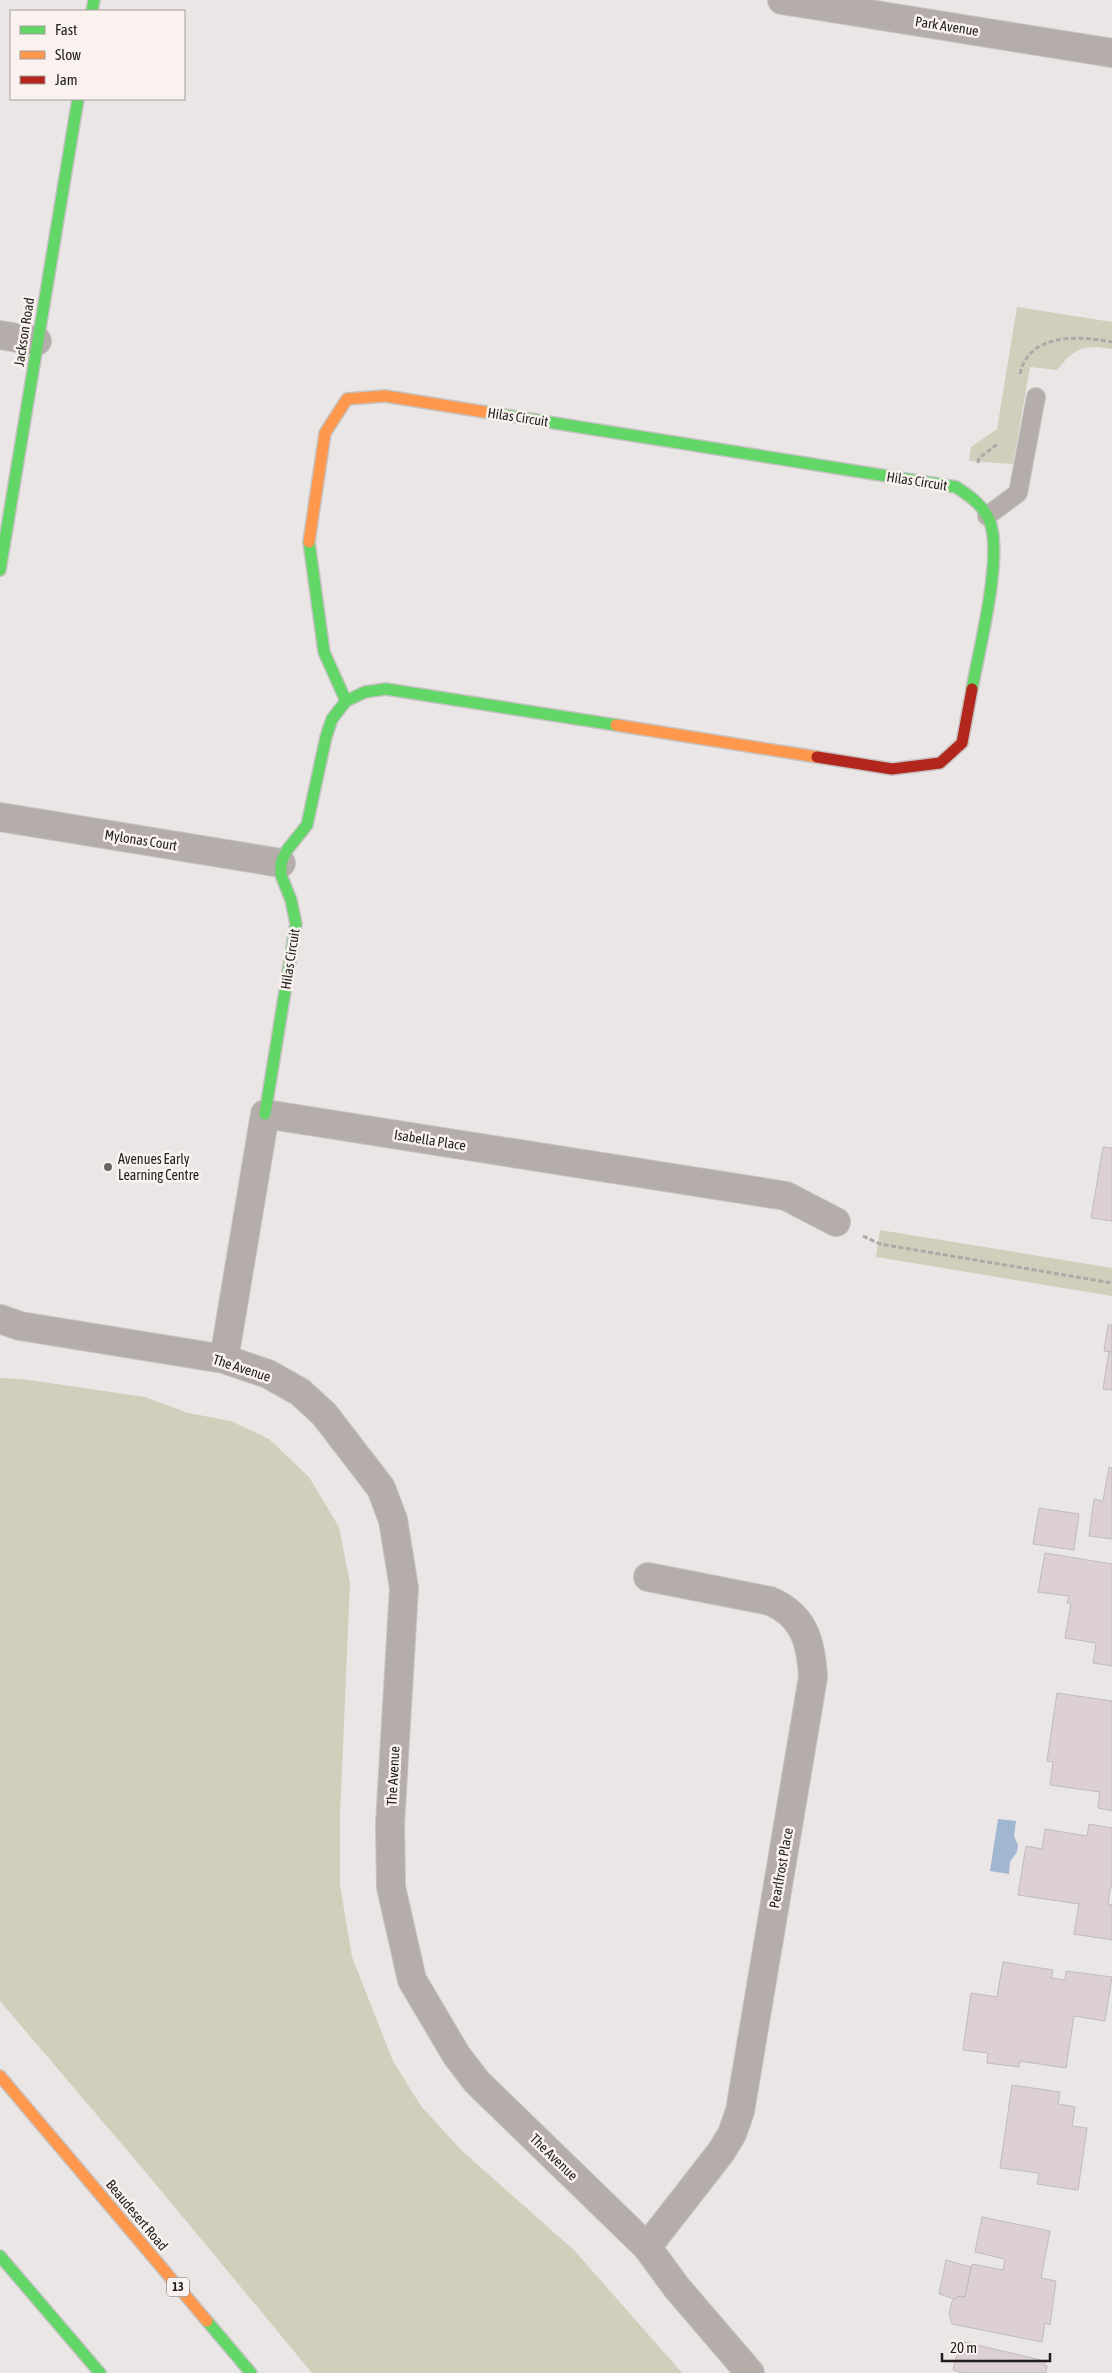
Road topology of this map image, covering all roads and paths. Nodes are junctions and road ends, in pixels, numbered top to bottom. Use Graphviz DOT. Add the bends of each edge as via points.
graph roads {
  1 [pos="782,0"];
  2 [pos="1112,53"];
  3 [pos="78,100"];
  4 [pos="0,335"];
  5 [pos="37,341"];
  6 [pos="1036,397"];
  7 [pos="987,516"];
  8 [pos="0,570"];
  9 [pos="346,701"];
  10 [pos="0,817"];
  11 [pos="281,863"];
  12 [pos="265,1114"];
  13 [pos="836,1222"];
  14 [pos="1112,1283"];
  15 [pos="7,1324"];
  16 [pos="224,1359"];
  17 [pos="648,1577"];
  18 [pos="0,2076"];
  19 [pos="647,2247"];
  20 [pos="0,2256"];
  21 [pos="6,2269"];
  22 [pos="100,2373"];
  23 [pos="251,2373"];
  24 [pos="750,2373"];
  1 -- 2 [label="street, Park Avenue"];
  3 -- 5 [label="main road, Jackson Road"];
  4 -- 5 [label="street"];
  5 -- 8 [label="main road, Jackson Road"];
  6 -- 7 [label="lane" via="1018,493"];
  7 -- 9 [label="main road, Hilas Circuit" via="995,546 993,571 964,734 962,743 940,763 892,769 386,690 372,690"];
  7 -- 9 [label="main road, Hilas Circuit" via="979,503 956,487 385,396 347,399 325,433 309,541 324,652"];
  9 -- 11 [label="main road, Hilas Circuit" via="332,718 326,737 307,825"];
  10 -- 11 [label="street, Mylonas Court"];
  11 -- 12 [label="main road, Hilas Circuit" via="281,875 296,924"];
  12 -- 13 [label="street, Isabella Place" via="786,1196"];
  12 -- 16 [label="street"];
  13 -- 14 [label="path" via="880,1244"];
  15 -- 16 [label="street, The Avenue"];
  16 -- 19 [label="street, The Avenue" via="268,1374 300,1392 324,1414 381,1488 393,1520 404,1588 390,1824 391,1887 412,1980 447,2041 477,2082"];
  17 -- 19 [label="street, Pearlfrost Place" via="770,1601 784,1607 796,1618 806,1635 813,1677 740,2111 721,2152"];
  18 -- 23 [label="main road, Beaudesert Road / 13"];
  19 -- 24 [label="street, The Avenue" via="677,2288"];
  20 -- 21 [label="main road"];
  21 -- 22 [label="main road"];
}
